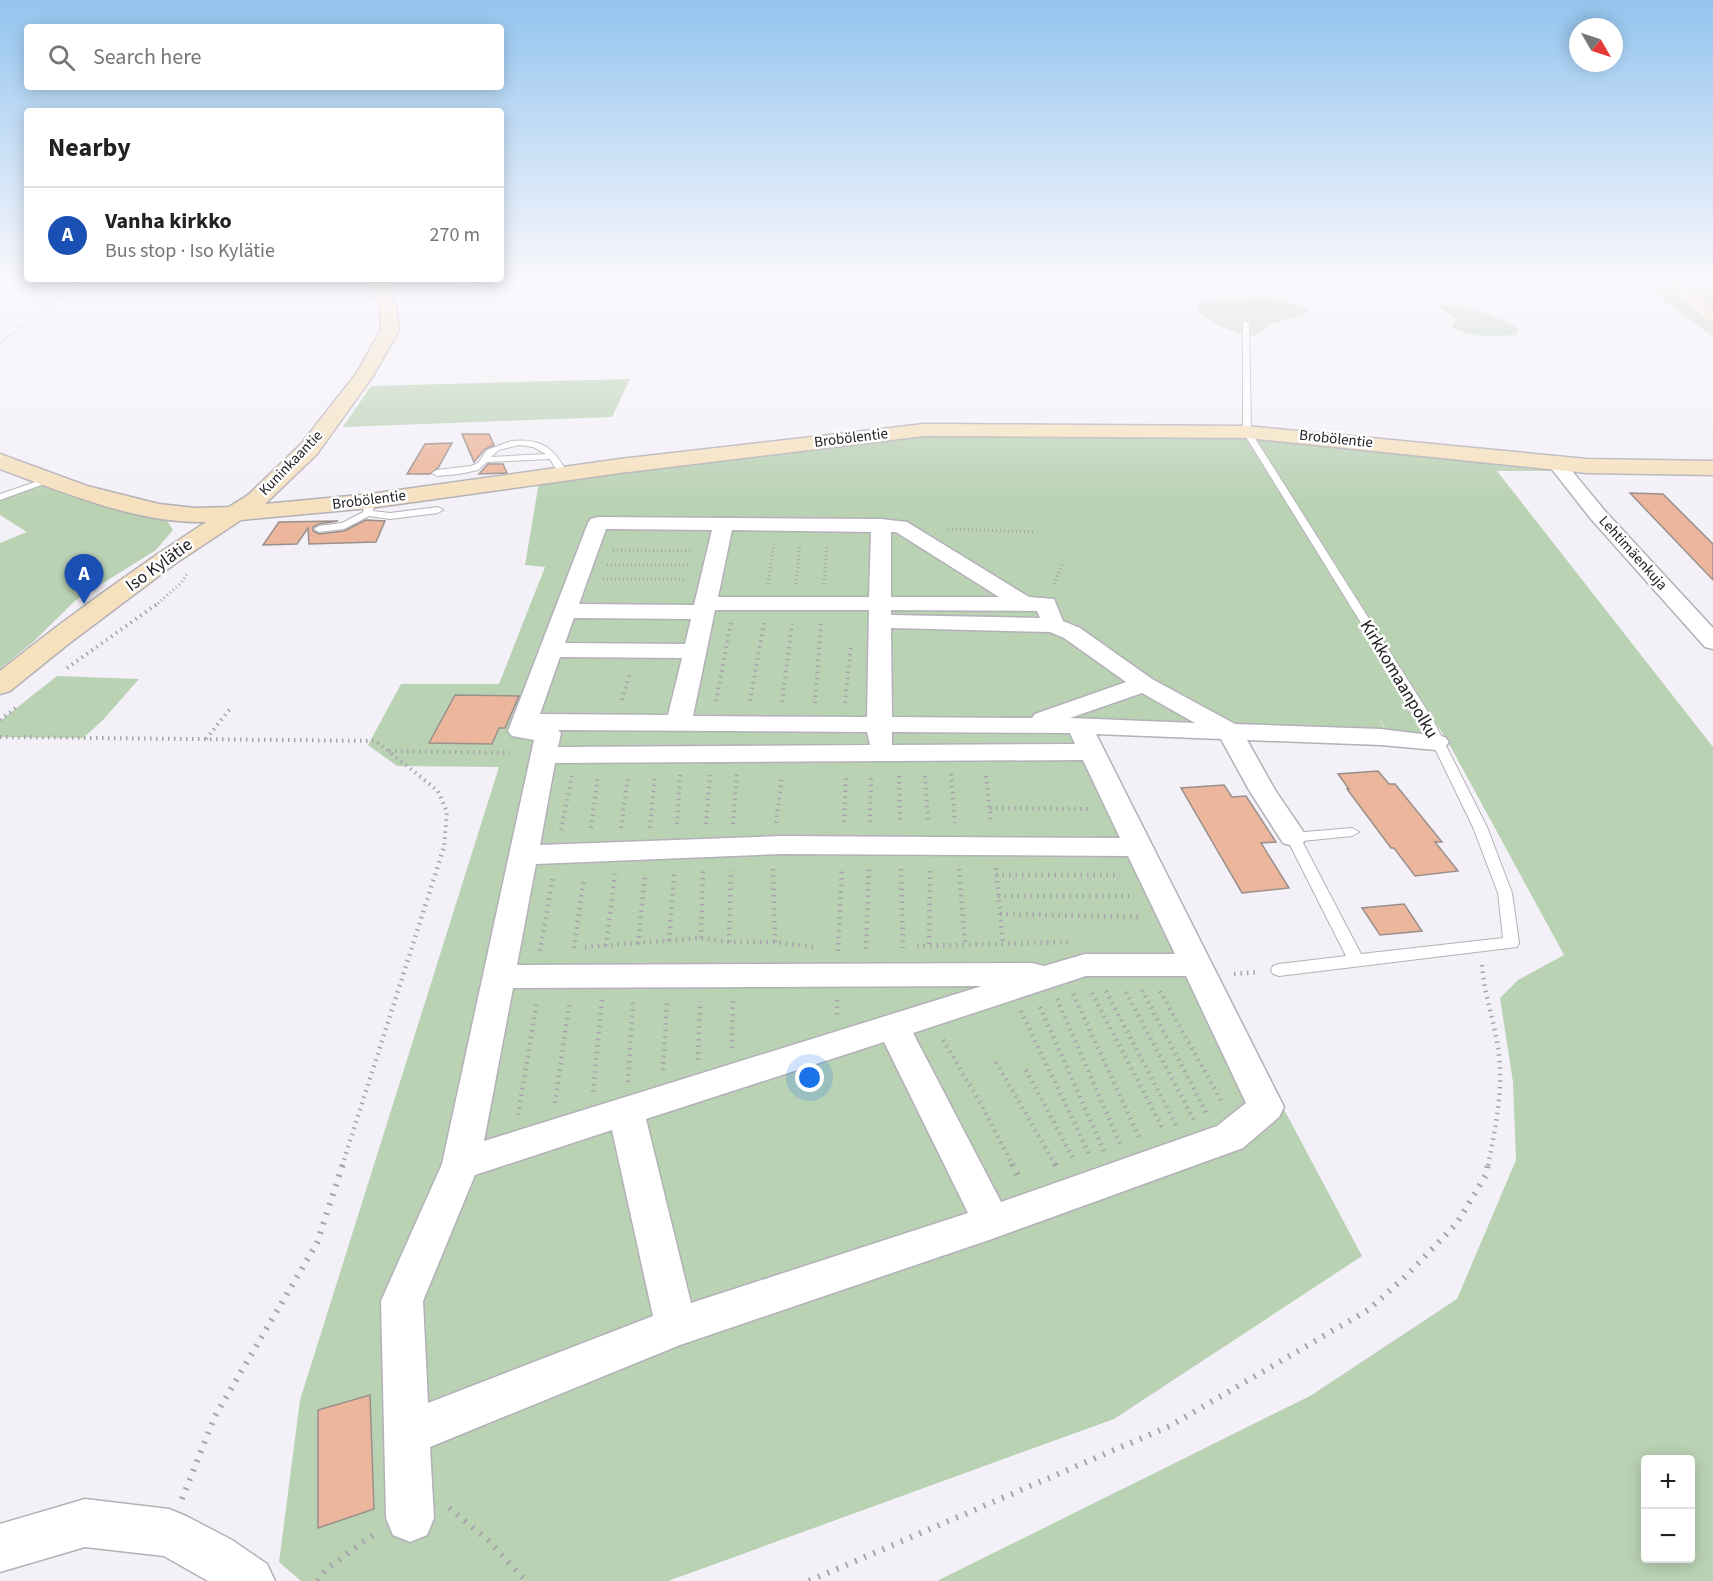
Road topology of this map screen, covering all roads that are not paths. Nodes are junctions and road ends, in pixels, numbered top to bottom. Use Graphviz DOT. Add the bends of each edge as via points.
graph roads {
  1 [pos="378,352"];
  2 [pos="1246,352"];
  3 [pos="1247,432"];
  4 [pos="0,461"];
  5 [pos="1556,463"];
  6 [pos="558,465"];
  7 [pos="1713,468"];
  8 [pos="437,473"];
  9 [pos="50,480"];
  10 [pos="0,496"];
  11 [pos="369,507"];
  12 [pos="438,510"];
  13 [pos="234,514"];
  14 [pos="723,525"];
  15 [pos="891,526"];
  16 [pos="319,529"];
  17 [pos="985,579"];
  18 [pos="1023,603"];
  19 [pos="886,609"];
  20 [pos="565,611"];
  21 [pos="704,611"];
  22 [pos="765,611"];
  23 [pos="822,612"];
  24 [pos="1053,625"];
  25 [pos="1713,642"];
  26 [pos="550,651"];
  27 [pos="694,651"];
  28 [pos="1144,684"];
  29 [pos="0,685"];
  30 [pos="679,724"];
  31 [pos="1025,726"];
  32 [pos="1229,731"];
  33 [pos="880,739"];
  34 [pos="1085,739"];
  35 [pos="1436,742"];
  36 [pos="560,749"];
  37 [pos="1352,832"];
  38 [pos="1293,837"];
  39 [pos="540,854"];
  40 [pos="1129,861"];
  41 [pos="1356,959"];
  42 [pos="501,965"];
  43 [pos="1279,970"];
  44 [pos="1200,971"];
  45 [pos="1062,988"];
  46 [pos="893,1026"];
  47 [pos="608,1117"];
  48 [pos="461,1164"];
  49 [pos="993,1222"];
  50 [pos="676,1327"];
  51 [pos="407,1434"];
  52 [pos="410,1518"];
  53 [pos="0,1548"];
  54 [pos="250,1581"];
  1 -- 13 [label="street, Kuninkaantie" via="309,449 256,500"];
  2 -- 3 [label="lane"];
  3 -- 5 [label="street, Brobölentie"];
  3 -- 6 [label="street, Brobölentie" via="924,430"];
  3 -- 35 [label="lane, Kirkkomaanpolku" via="1427,720"];
  4 -- 9 [label="street, Brobölentie"];
  5 -- 7 [label="street, Brobölentie"];
  5 -- 25 [label="street, Lehtimäenkuja"];
  6 -- 8 [label="lane" via="549,452 536,445 516,444 488,453 481,465 470,470"];
  6 -- 11 [label="street, Brobölentie"];
  9 -- 10 [label="lane"];
  9 -- 13 [label="street, Brobölentie" via="177,514"];
  11 -- 12 [label="lane" via="390,516"];
  11 -- 13 [label="street, Brobölentie"];
  11 -- 16 [label="lane" via="344,526"];
  13 -- 29 [label="street, Iso Kylätie" via="122,591"];
  14 -- 15 [label="street"];
  14 -- 20 [label="street" via="598,523"];
  14 -- 21 [label="street"];
  15 -- 17 [label="street"];
  15 -- 19 [label="street"];
  17 -- 18 [label="street"];
  17 -- 19 [label="street"];
  18 -- 19 [label="street"];
  18 -- 24 [label="street" via="1046,604"];
  19 -- 23 [label="street"];
  19 -- 23 [label="street" via="853,621"];
  19 -- 24 [label="street"];
  19 -- 33 [label="street"];
  20 -- 21 [label="street"];
  20 -- 26 [label="street"];
  21 -- 22 [label="street"];
  21 -- 22 [label="street" via="732,619"];
  21 -- 27 [label="street"];
  22 -- 23 [label="street"];
  24 -- 28 [label="street" via="1081,639"];
  26 -- 27 [label="street"];
  26 -- 36 [label="street"];
  27 -- 30 [label="street"];
  28 -- 31 [label="street"];
  28 -- 32 [label="street"];
  30 -- 33 [label="street" via="843,725"];
  30 -- 36 [label="street" via="538,722"];
  31 -- 33 [label="street"];
  31 -- 34 [label="street"];
  32 -- 34 [label="street"];
  32 -- 35 [label="street" via="1381,736"];
  32 -- 38 [label="street"];
  33 -- 34 [label="street" via="922,751 983,751"];
  33 -- 36 [label="street" via="785,752 631,754"];
  34 -- 40 [label="street"];
  35 -- 41 [label="lane, Kirkkomaanpolku" via="1480,827 1505,893 1511,943"];
  36 -- 39 [label="street"];
  37 -- 38 [label="lane"];
  38 -- 41 [label="lane"];
  39 -- 40 [label="street" via="773,845 994,845"];
  39 -- 42 [label="street"];
  40 -- 44 [label="street"];
  41 -- 43 [label="lane"];
  42 -- 45 [label="street" via="635,976 837,975"];
  42 -- 48 [label="street"];
  44 -- 45 [label="street" via="1085,964"];
  44 -- 49 [label="street" via="1266,1107 1154,1164"];
  45 -- 46 [label="street"];
  46 -- 47 [label="street"];
  46 -- 49 [label="street"];
  47 -- 48 [label="street"];
  47 -- 50 [label="street"];
  48 -- 51 [label="street" via="402,1301"];
  49 -- 50 [label="street"];
  50 -- 51 [label="street"];
  51 -- 52 [label="street"];
  53 -- 54 [label="street" via="85,1523 168,1533"];
}
